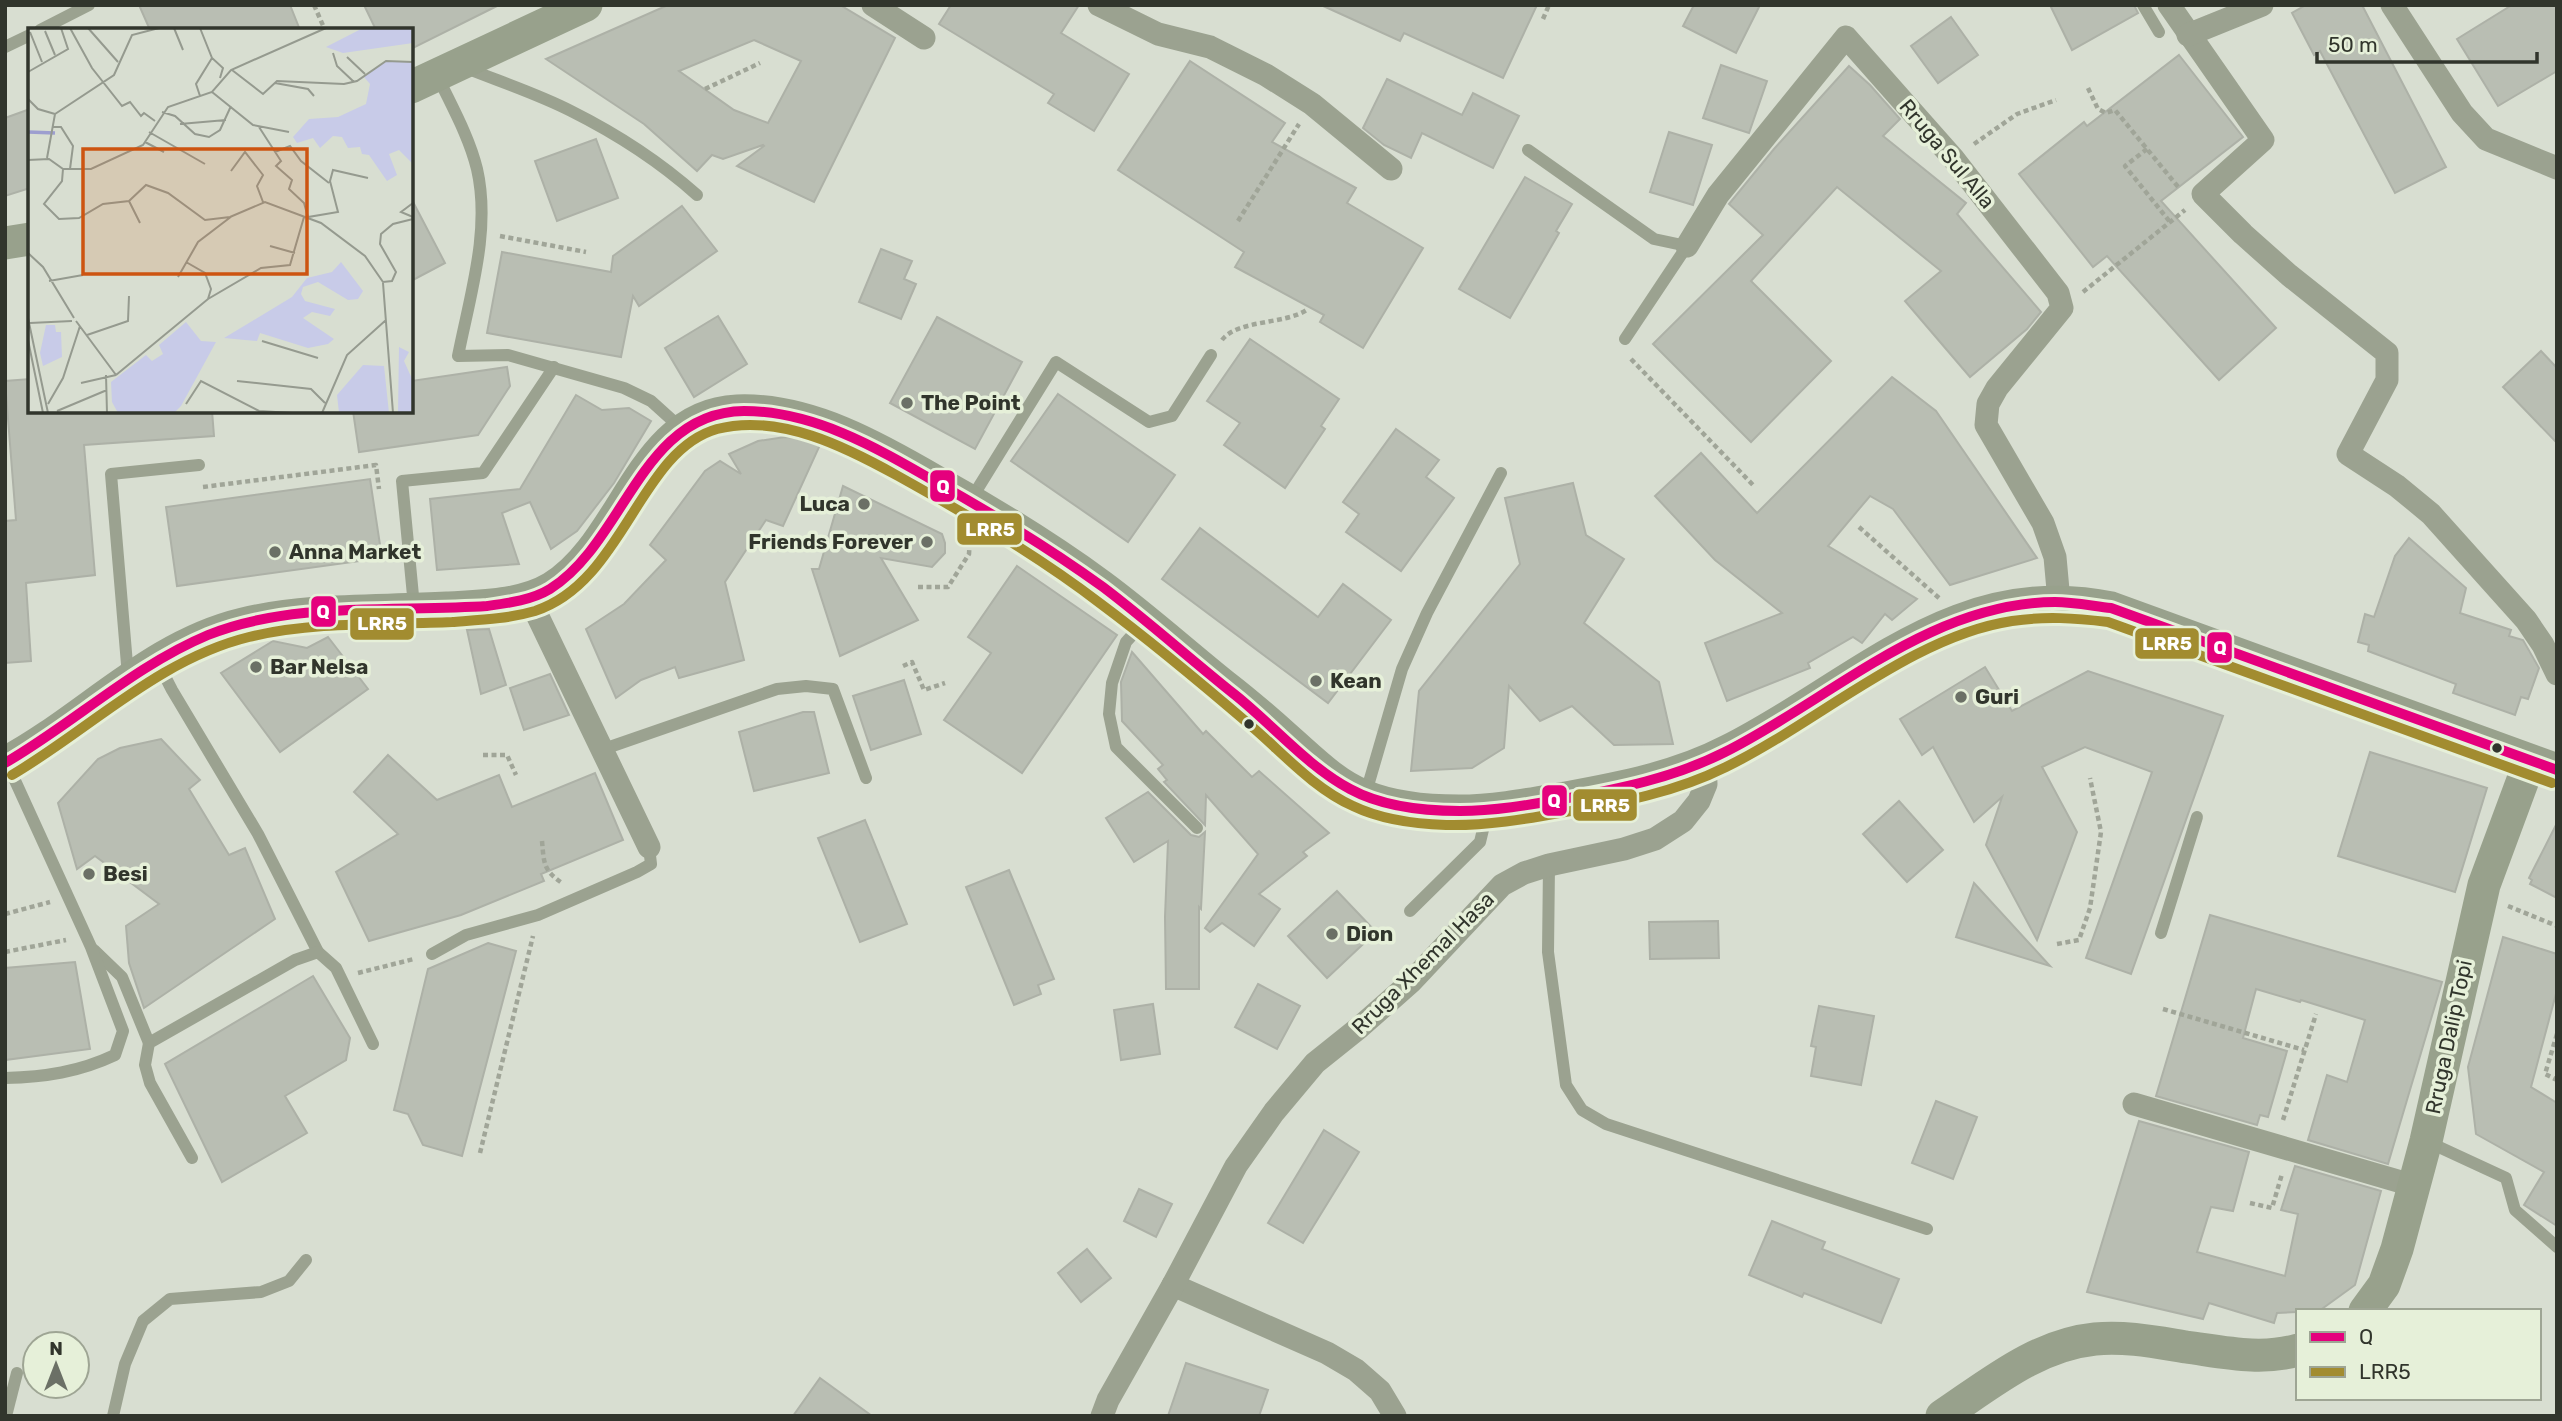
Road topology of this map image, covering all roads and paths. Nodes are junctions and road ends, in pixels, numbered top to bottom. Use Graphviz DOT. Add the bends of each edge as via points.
graph roads {
  1 [pos="89,5"];
  2 [pos="314,5"];
  3 [pos="586,5"];
  4 [pos="873,5"];
  5 [pos="1099,5"];
  6 [pos="1549,5"];
  7 [pos="2143,5"];
  8 [pos="2169,5"];
  9 [pos="2262,5"];
  10 [pos="2392,5"];
  11 [pos="547,13"];
  12 [pos="1542,19"];
  13 [pos="44,28"];
  14 [pos="324,28"];
  15 [pos="2159,32"];
  16 [pos="2188,35"];
  17 [pos="28,36"];
  18 [pos="925,38"];
  19 [pos="5,47"];
  20 [pos="760,63"];
  21 [pos="436,76"];
  22 [pos="2088,88"];
  23 [pos="705,89"];
  24 [pos="2056,100"];
  25 [pos="1312,104"];
  26 [pos="2147,149"];
  27 [pos="1528,150"];
  28 [pos="1953,158"];
  29 [pos="2557,168"];
  30 [pos="1391,169"];
  31 [pos="2203,194"];
  32 [pos="697,195"];
  33 [pos="2179,216"];
  34 [pos="1238,221"];
  35 [pos="2171,222"];
  36 [pos="510,237"];
  37 [pos="28,239"];
  38 [pos="5,243"];
  39 [pos="1687,246"];
  40 [pos="586,252"];
  41 [pos="2093,284"];
  42 [pos="1308,309"];
  43 [pos="1226,335"];
  44 [pos="1625,340"];
  45 [pos="1211,355"];
  46 [pos="554,367"];
  47 [pos="682,429"];
  48 [pos="199,465"];
  49 [pos="1501,473"];
  50 [pos="1754,486"];
  51 [pos="199,488"];
  52 [pos="379,491"];
  53 [pos="970,501"];
  54 [pos="1859,527"];
  55 [pos="918,587"];
  56 [pos="1933,592"];
  57 [pos="529,598"];
  58 [pos="2059,601"];
  59 [pos="414,610"];
  60 [pos="1144,621"];
  61 [pos="157,661"];
  62 [pos="903,666"];
  63 [pos="2557,674"];
  64 [pos="128,680"];
  65 [pos="945,683"];
  66 [pos="601,750"];
  67 [pos="483,755"];
  68 [pos="1705,762"];
  69 [pos="6,763"];
  70 [pos="2543,765"];
  71 [pos="516,775"];
  72 [pos="866,778"];
  73 [pos="2090,778"];
  74 [pos="1365,797"];
  75 [pos="1488,809"];
  76 [pos="2197,817"];
  77 [pos="1197,828"];
  78 [pos="542,842"];
  79 [pos="649,847"];
  80 [pos="1549,865"];
  81 [pos="565,885"];
  82 [pos="2482,896"];
  83 [pos="68,897"];
  84 [pos="1410,911"];
  85 [pos="5,914"];
  86 [pos="538,915"];
  87 [pos="2557,926"];
  88 [pos="2161,933"];
  89 [pos="88,941"];
  90 [pos="2057,944"];
  91 [pos="5,952"];
  92 [pos="318,952"];
  93 [pos="432,954"];
  94 [pos="340,977"];
  95 [pos="2163,1009"];
  96 [pos="2316,1014"];
  97 [pos="2557,1034"];
  98 [pos="149,1044"];
  99 [pos="373,1044"];
  100 [pos="2304,1050"];
  101 [pos="5,1078"];
  102 [pos="2557,1080"];
  103 [pos="2134,1104"];
  104 [pos="2282,1122"];
  105 [pos="2426,1140"];
  106 [pos="2290,1149"];
  107 [pos="480,1153"];
  108 [pos="192,1158"];
  109 [pos="2415,1186"];
  110 [pos="2249,1202"];
  111 [pos="1927,1229"];
  112 [pos="2557,1247"];
  113 [pos="306,1260"];
  114 [pos="1173,1285"];
  115 [pos="2366,1309"];
  116 [pos="2296,1350"];
  117 [pos="17,1373"];
  118 [pos="6,1416"];
  119 [pos="113,1416"];
  120 [pos="1102,1416"];
  121 [pos="1395,1416"];
  122 [pos="1942,1416"];
  1 -- 13 [label="lane"];
  2 -- 14 [label="path"];
  3 -- 11 [label="main road"];
  4 -- 18 [label="street"];
  5 -- 25 [label="street" via="1158,34 1210,47"];
  6 -- 12 [label="path"];
  7 -- 15 [label="lane"];
  8 -- 16 [label="street"];
  9 -- 16 [label="street"];
  10 -- 29 [label="street" via="2462,113 2486,139"];
  11 -- 21 [label="main road"];
  16 -- 31 [label="street" via="2263,140"];
  17 -- 19 [label="lane"];
  20 -- 23 [label="path"];
  21 -- 32 [label="lane" via="570,111 637,150"];
  21 -- 46 [label="lane" via="466,136 482,202 482,233 458,356 508,355"];
  22 -- 26 [label="path" via="2098,109 2106,113 2115,110"];
  24 -- 28 [label="path" via="2017,114"];
  25 -- 30 [label="street"];
  25 -- 34 [label="path"];
  26 -- 31 [label="path" via="2184,195 2196,186"];
  26 -- 35 [label="path" via="2124,166"];
  27 -- 39 [label="lane" via="1654,239"];
  28 -- 39 [label="street, Rruga Sul Alla" via="1846,37 1718,195"];
  28 -- 58 [label="street, Rruga Sul Alla" via="2051,282 2062,308 1997,388 1988,404 1986,425 2043,523 2055,556"];
  31 -- 63 [label="street" via="2289,275 2387,353 2387,380 2348,454 2431,514 2526,620"];
  33 -- 35 [label="path"];
  35 -- 41 [label="path"];
  36 -- 40 [label="path"];
  37 -- 38 [label="main road"];
  39 -- 44 [label="lane, Rruga Sul Alla"];
  42 -- 43 [label="path" via="1297,317 1259,323"];
  44 -- 50 [label="path" via="1625,352"];
  45 -- 53 [label="lane" via="1172,416 1150,422 1056,362"];
  46 -- 47 [label="lane" via="625,388 651,401"];
  46 -- 59 [label="lane" via="483,473 402,481"];
  47 -- 53 [label="main road" via="723,412 797,417 873,448"];
  47 -- 57 [label="main road" via="652,460 584,561 551,589"];
  48 -- 64 [label="lane" via="111,474"];
  49 -- 74 [label="lane" via="1402,669"];
  51 -- 52 [label="path" via="376,465"];
  53 -- 55 [label="path" via="969,554 959,571 948,587"];
  53 -- 60 [label="main road" via="1094,582"];
  54 -- 56 [label="path"];
  57 -- 59 [label="main road"];
  57 -- 66 [label="street"];
  58 -- 68 [label="main road" via="2026,602 1959,619"];
  58 -- 70 [label="main road" via="2083,602 2131,615"];
  59 -- 61 [label="main road" via="274,617 201,637"];
  60 -- 74 [label="main road" via="1315,765"];
  60 -- 77 [label="lane" via="1126,642 1112,683 1109,714 1116,747"];
  61 -- 64 [label="main road"];
  61 -- 92 [label="lane" via="258,834"];
  62 -- 65 [label="path" via="912,662 925,690"];
  64 -- 69 [label="main road"];
  66 -- 72 [label="lane" via="777,689 806,686 833,689"];
  66 -- 79 [label="street"];
  67 -- 71 [label="path" via="507,755"];
  68 -- 75 [label="main road" via="1642,782"];
  68 -- 80 [label="street, Rruga Xhemal Hasa" via="1706,784 1683,821 1634,846"];
  69 -- 83 [label="lane"];
  70 -- 82 [label="main road, Rruga Dalip Topi"];
  73 -- 90 [label="path" via="2101,832 2090,908 2079,940"];
  74 -- 75 [label="main road" via="1426,809"];
  75 -- 84 [label="lane" via="1480,842"];
  76 -- 88 [label="lane"];
  78 -- 81 [label="path" via="548,874"];
  79 -- 86 [label="lane" via="651,864"];
  80 -- 111 [label="lane" via="1552,988 1566,1085 1582,1110 1606,1124"];
  80 -- 114 [label="street, Rruga Xhemal Hasa" via="1502,885 1411,982 1315,1063 1236,1166"];
  82 -- 87 [label="path"];
  82 -- 105 [label="main road, Rruga Dalip Topi"];
  83 -- 85 [label="path"];
  83 -- 89 [label="lane"];
  86 -- 93 [label="lane" via="466,935"];
  86 -- 107 [label="path"];
  89 -- 91 [label="path"];
  89 -- 98 [label="lane" via="122,977"];
  89 -- 101 [label="lane" via="123,1031 115,1055 87,1068"];
  92 -- 94 [label="lane"];
  92 -- 98 [label="lane" via="295,960"];
  93 -- 94 [label="path"];
  94 -- 99 [label="lane"];
  95 -- 100 [label="path"];
  96 -- 100 [label="path"];
  97 -- 102 [label="path" via="2545,1074"];
  98 -- 108 [label="lane" via="145,1065 150,1083"];
  100 -- 104 [label="path"];
  103 -- 106 [label="street"];
  105 -- 109 [label="main road, Rruga Dalip Topi"];
  105 -- 112 [label="lane" via="2507,1178 2515,1210"];
  106 -- 109 [label="street"];
  106 -- 110 [label="path" via="2272,1208"];
  109 -- 115 [label="main road, Rruga Dalip Topi" via="2384,1285"];
  113 -- 119 [label="lane" via="289,1281 261,1292 170,1299 143,1321 125,1363"];
  114 -- 120 [label="street, Rruga Xhemal Hasa"];
  114 -- 121 [label="street" via="1356,1370 1380,1391"];
  116 -- 122 [label="main road" via="2237,1355 2136,1339 2073,1343 2033,1356"];
  117 -- 118 [label="lane"];
}
